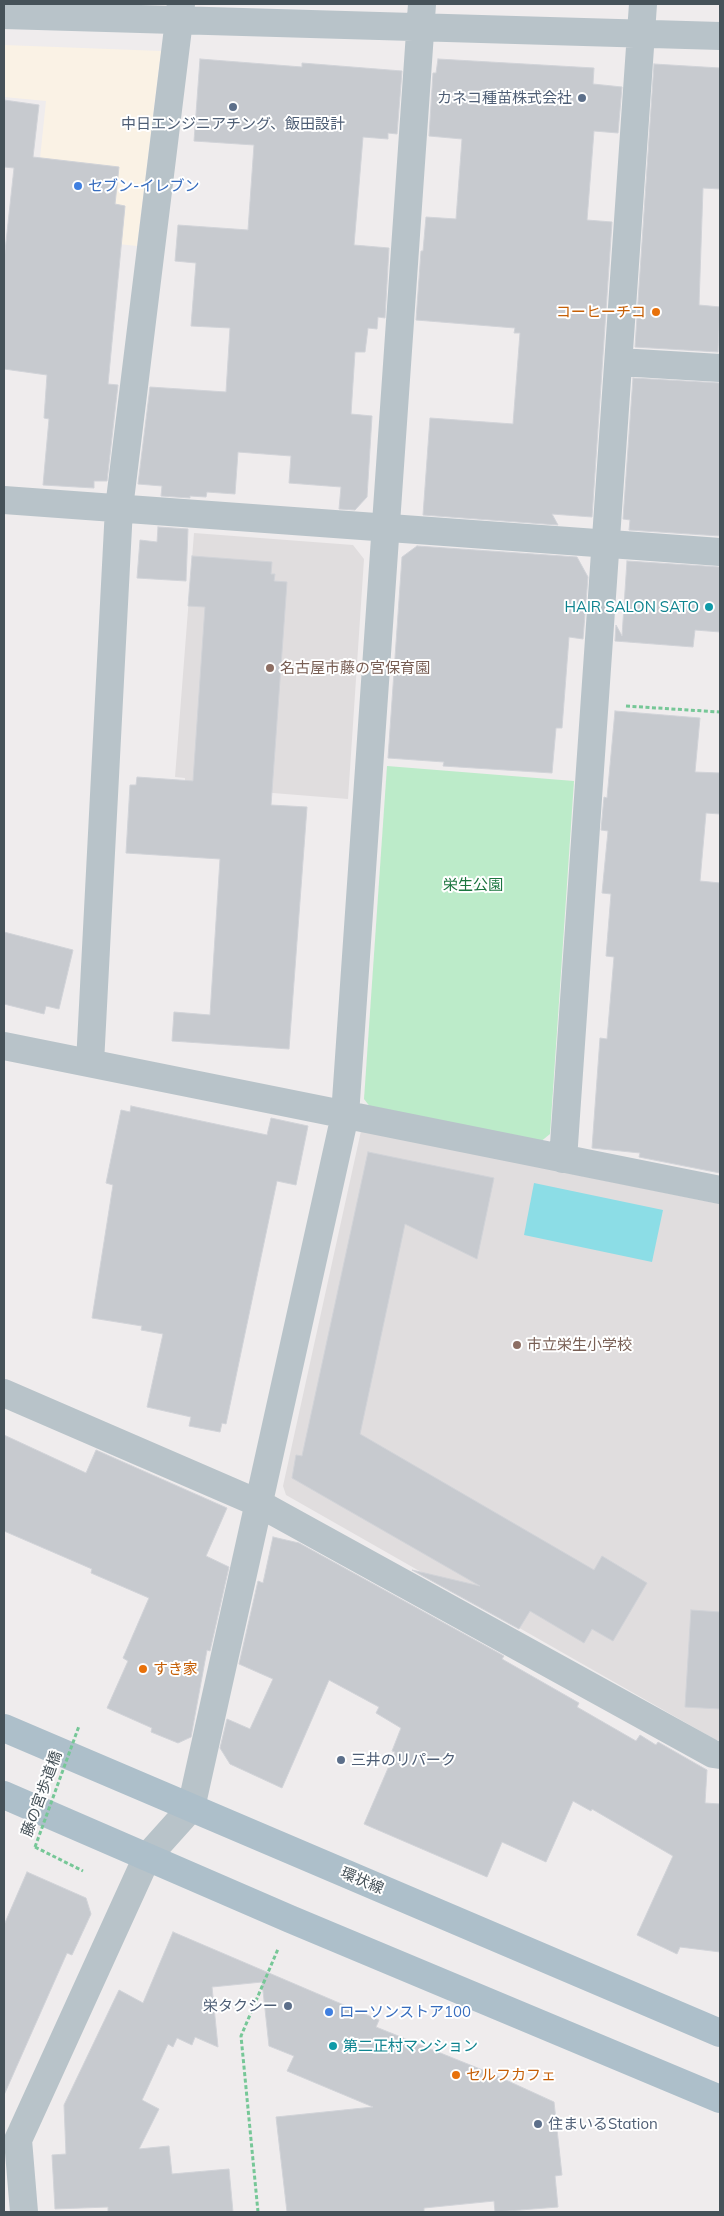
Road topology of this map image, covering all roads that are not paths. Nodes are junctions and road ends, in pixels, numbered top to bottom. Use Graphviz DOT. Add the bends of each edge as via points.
graph roads {
  1 [pos="643,4"];
  2 [pos="180,12"];
  3 [pos="4,15"];
  4 [pos="421,16"];
  5 [pos="642,34"];
  6 [pos="720,36"];
  7 [pos="619,362"];
  8 [pos="720,368"];
  9 [pos="4,500"];
  10 [pos="120,508"];
  11 [pos="385,528"];
  12 [pos="606,544"];
  13 [pos="720,552"];
  14 [pos="4,1046"];
  15 [pos="90,1063"];
  16 [pos="345,1115"];
  17 [pos="563,1159"];
  18 [pos="720,1190"];
  19 [pos="4,1393"];
  20 [pos="258,1503"];
  21 [pos="4,1728"];
  22 [pos="720,1755"];
  23 [pos="4,1795"];
  24 [pos="191,1808"];
  25 [pos="147,1857"];
  26 [pos="720,2033"];
  27 [pos="720,2099"];
  28 [pos="11,2138"];
  29 [pos="24,2212"];
  1 -- 5 [label="street"];
  2 -- 3 [label="street"];
  2 -- 4 [label="street"];
  2 -- 10 [label="street"];
  4 -- 5 [label="street"];
  4 -- 11 [label="street"];
  5 -- 6 [label="street"];
  5 -- 7 [label="street"];
  7 -- 8 [label="street"];
  7 -- 12 [label="street"];
  9 -- 10 [label="street"];
  10 -- 11 [label="street"];
  10 -- 15 [label="street"];
  11 -- 12 [label="street"];
  11 -- 16 [label="street"];
  12 -- 13 [label="street"];
  12 -- 17 [label="street"];
  14 -- 15 [label="street"];
  15 -- 16 [label="street"];
  16 -- 17 [label="street"];
  16 -- 20 [label="street"];
  17 -- 18 [label="street"];
  19 -- 20 [label="street"];
  20 -- 22 [label="street"];
  20 -- 24 [label="street"];
  21 -- 24 [label="main road, 環状線"];
  23 -- 25 [label="main road"];
  24 -- 25 [label="street"];
  24 -- 26 [label="main road, 環状線"];
  25 -- 27 [label="main road"];
  25 -- 28 [label="street"];
  28 -- 29 [label="street"];
}
